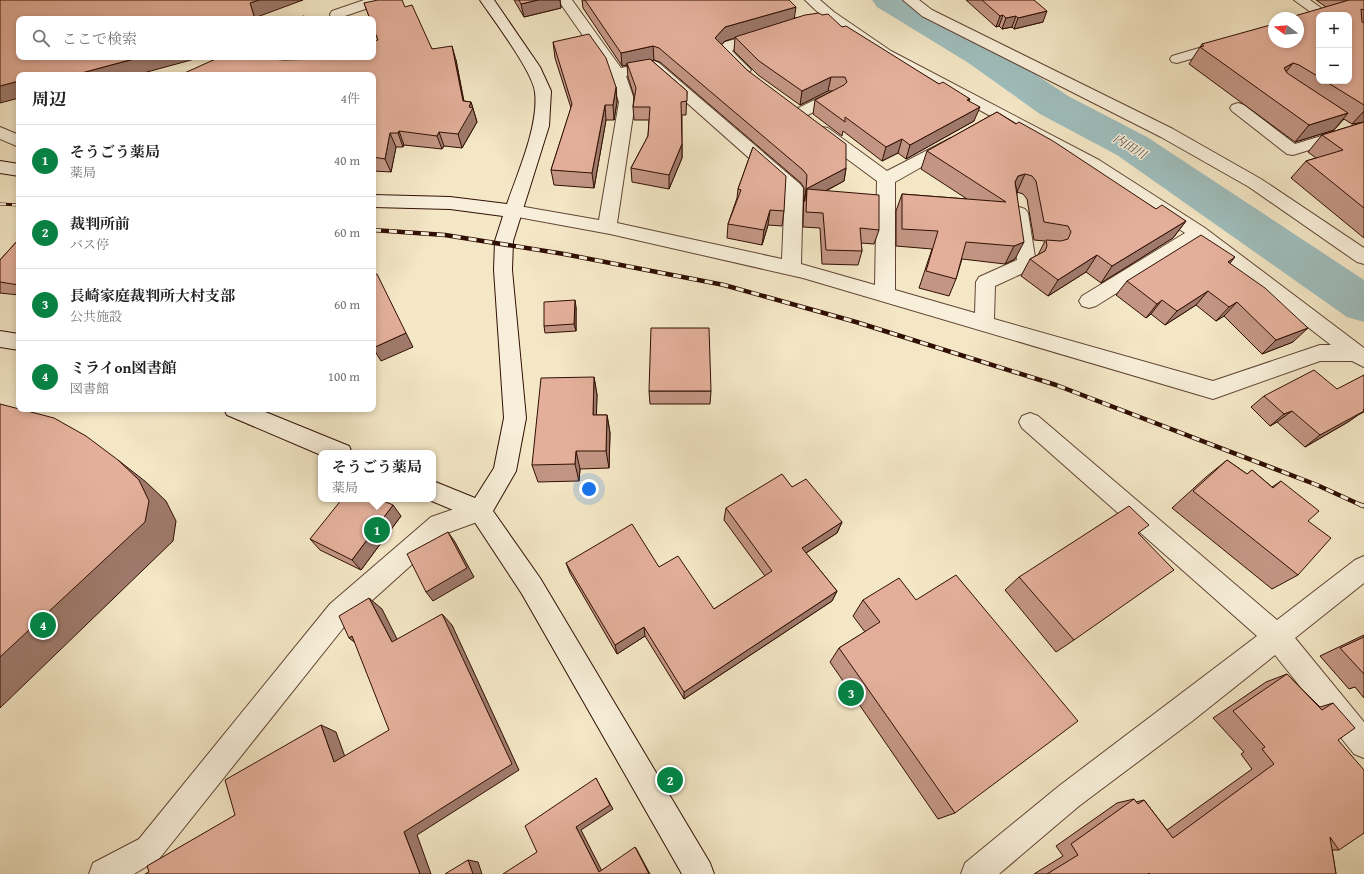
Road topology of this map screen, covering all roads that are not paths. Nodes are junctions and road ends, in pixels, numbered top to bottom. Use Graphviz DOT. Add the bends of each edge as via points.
graph roads {
  1 [pos="378,0"];
  2 [pos="487,0"];
  3 [pos="565,0"];
  4 [pos="812,0"];
  5 [pos="910,0"];
  6 [pos="1301,0"];
  7 [pos="1319,12"];
  8 [pos="337,16"];
  9 [pos="1316,17"];
  10 [pos="1305,21"];
  11 [pos="776,31"];
  12 [pos="1268,32"];
  13 [pos="1178,59"];
  14 [pos="617,73"];
  15 [pos="752,79"];
  16 [pos="835,95"];
  17 [pos="1238,108"];
  18 [pos="1331,120"];
  19 [pos="1357,130"];
  20 [pos="0,132"];
  21 [pos="967,135"];
  22 [pos="16,140"];
  23 [pos="0,168"];
  24 [pos="16,170"];
  25 [pos="886,180"];
  26 [pos="1017,199"];
  27 [pos="376,202"];
  28 [pos="513,211"];
  29 [pos="607,228"];
  30 [pos="1199,233"];
  31 [pos="1025,247"];
  32 [pos="1045,249"];
  33 [pos="1364,257"];
  34 [pos="791,268"];
  35 [pos="885,294"];
  36 [pos="1089,301"];
  37 [pos="984,323"];
  38 [pos="0,339"];
  39 [pos="16,342"];
  40 [pos="1360,356"];
  41 [pos="242,412"];
  42 [pos="1030,422"];
  43 [pos="334,450"];
  44 [pos="436,493"];
  45 [pos="480,511"];
  46 [pos="1364,568"];
  47 [pos="1276,636"];
  48 [pos="1364,744"];
  49 [pos="104,874"];
  50 [pos="699,874"];
  51 [pos="976,874"];
  1 -- 8 [label="street" via="337,14"];
  2 -- 28 [label="street" via="532,67 543,91 541,126"];
  3 -- 14 [label="street"];
  4 -- 30 [label="street" via="821,17 994,120 1093,164"];
  5 -- 33 [label="street" via="927,14 1167,133 1235,171"];
  6 -- 7 [label="street"];
  9 -- 10 [label="street"];
  11 -- 15 [label="street" via="730,45 723,51"];
  12 -- 13 [label="street"];
  14 -- 29 [label="street" via="627,102"];
  14 -- 34 [label="street" via="654,66 794,188"];
  16 -- 25 [label="street" via="792,110"];
  17 -- 19 [label="street" via="1293,150"];
  18 -- 19 [label="street"];
  20 -- 22 [label="street"];
  21 -- 25 [label="street"];
  23 -- 24 [label="street"];
  25 -- 35 [label="street"];
  26 -- 31 [label="street"];
  27 -- 28 [label="street" via="450,203"];
  28 -- 29 [label="street"];
  28 -- 45 [label="street" via="504,241 503,270 515,418 505,471"];
  29 -- 34 [label="street"];
  30 -- 36 [label="street"];
  30 -- 40 [label="street"];
  31 -- 32 [label="street"];
  31 -- 37 [label="street" via="1027,263 986,282"];
  34 -- 35 [label="street"];
  35 -- 37 [label="street"];
  37 -- 40 [label="street" via="1213,390 1320,353"];
  38 -- 39 [label="street"];
  41 -- 43 [label="street"];
  42 -- 47 [label="street"];
  44 -- 45 [label="street"];
  45 -- 49 [label="street" via="439,525 339,613 150,849"];
  45 -- 50 [label="street" via="531,586"];
  46 -- 47 [label="street"];
  47 -- 48 [label="street"];
  47 -- 51 [label="street" via="1181,712 1069,796"];
}
